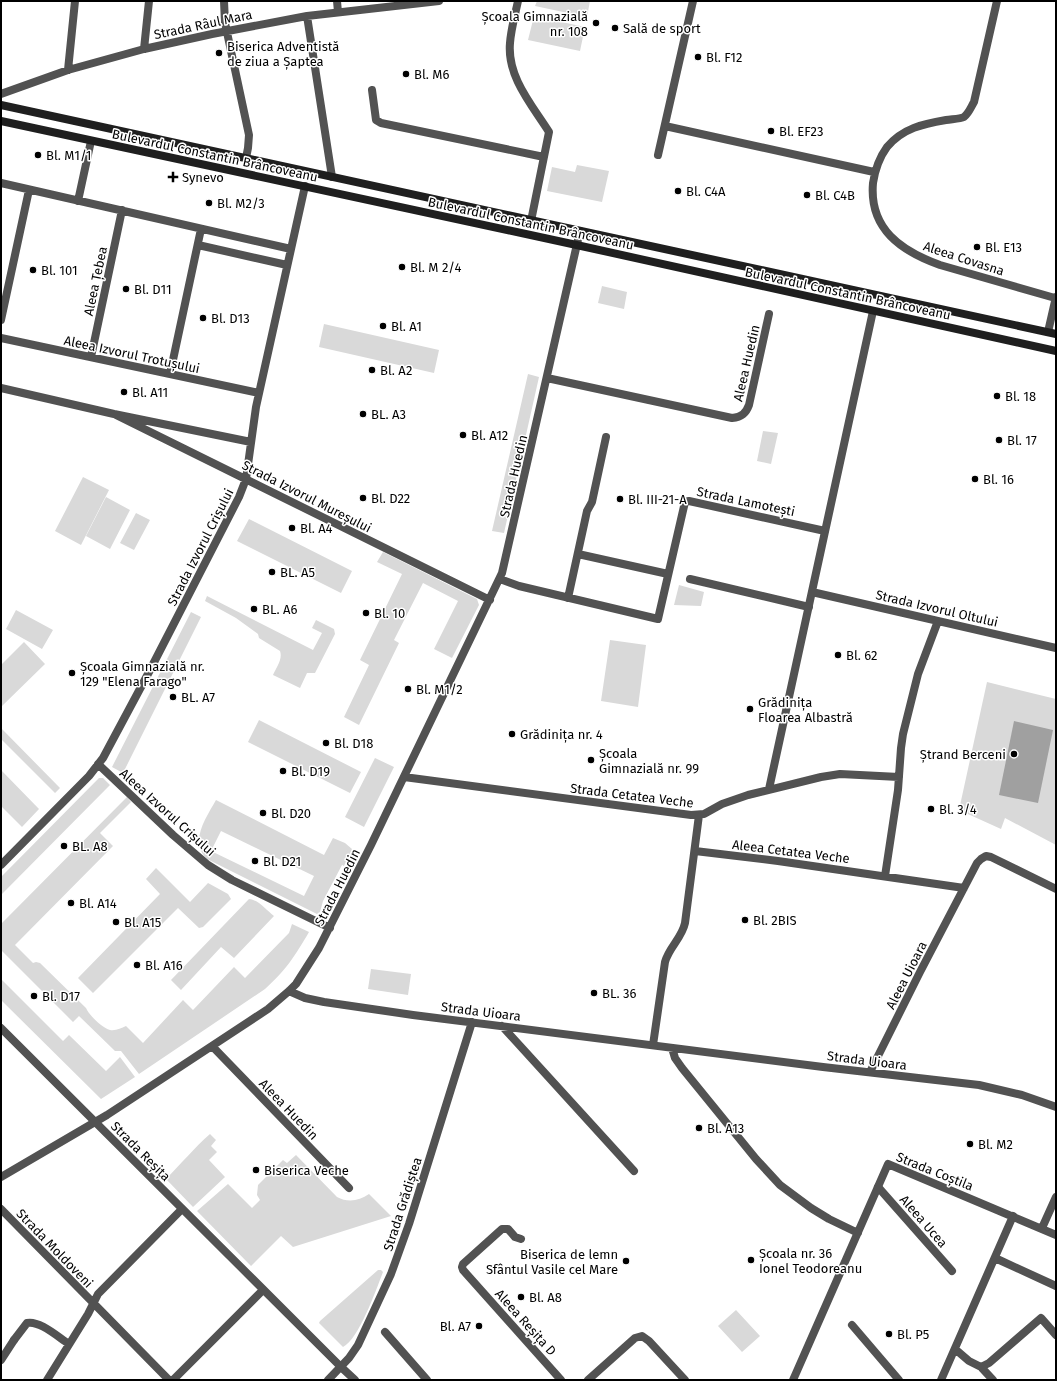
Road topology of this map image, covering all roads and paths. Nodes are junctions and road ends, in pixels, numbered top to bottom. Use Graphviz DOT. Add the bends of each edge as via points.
graph roads {
  1 [pos="75,1"];
  2 [pos="149,1"];
  3 [pos="224,1"];
  4 [pos="337,1"];
  5 [pos="439,1"];
  6 [pos="518,1"];
  7 [pos="692,1"];
  8 [pos="997,1"];
  9 [pos="338,12"];
  10 [pos="307,16"];
  11 [pos="227,31"];
  12 [pos="144,49"];
  13 [pos="68,70"];
  14 [pos="372,90"];
  15 [pos="1,94"];
  16 [pos="1,105"];
  17 [pos="1,121"];
  18 [pos="665,126"];
  19 [pos="91,141"];
  20 [pos="658,155"];
  21 [pos="544,157"];
  22 [pos="246,158"];
  23 [pos="874,172"];
  24 [pos="332,177"];
  25 [pos="1,184"];
  26 [pos="304,186"];
  27 [pos="29,190"];
  28 [pos="78,200"];
  29 [pos="122,210"];
  30 [pos="531,221"];
  31 [pos="201,229"];
  32 [pos="580,231"];
  33 [pos="198,245"];
  34 [pos="577,246"];
  35 [pos="291,249"];
  36 [pos="287,265"];
  37 [pos="1056,297"];
  38 [pos="873,311"];
  39 [pos="769,314"];
  40 [pos="1,320"];
  41 [pos="1052,333"];
  42 [pos="1,338"];
  43 [pos="1056,351"];
  44 [pos="91,357"];
  45 [pos="170,374"];
  46 [pos="547,378"];
  47 [pos="1,388"];
  48 [pos="259,393"];
  49 [pos="114,414"];
  50 [pos="606,437"];
  51 [pos="251,442"];
  52 [pos="246,479"];
  53 [pos="825,531"];
  54 [pos="578,554"];
  55 [pos="668,574"];
  56 [pos="500,579"];
  57 [pos="690,579"];
  58 [pos="812,592"];
  59 [pos="568,598"];
  60 [pos="490,600"];
  61 [pos="809,607"];
  62 [pos="938,621"];
  63 [pos="1056,648"];
  64 [pos="98,764"];
  65 [pos="404,777"];
  66 [pos="899,777"];
  67 [pos="769,789"];
  68 [pos="699,815"];
  69 [pos="695,851"];
  70 [pos="1,865"];
  71 [pos="885,876"];
  72 [pos="964,888"];
  73 [pos="1056,889"];
  74 [pos="330,928"];
  75 [pos="289,992"];
  76 [pos="472,1022"];
  77 [pos="502,1026"];
  78 [pos="1,1028"];
  79 [pos="652,1045"];
  80 [pos="212,1046"];
  81 [pos="672,1048"];
  82 [pos="870,1072"];
  83 [pos="1056,1107"];
  84 [pos="96,1122"];
  85 [pos="634,1171"];
  86 [pos="1,1177"];
  87 [pos="878,1187"];
  88 [pos="349,1188"];
  89 [pos="1056,1197"];
  90 [pos="1,1209"];
  91 [pos="182,1209"];
  92 [pos="1013,1216"];
  93 [pos="1042,1228"];
  94 [pos="858,1233"];
  95 [pos="1056,1235"];
  96 [pos="521,1239"];
  97 [pos="995,1258"];
  98 [pos="952,1271"];
  99 [pos="1056,1286"];
  100 [pos="263,1290"];
  101 [pos="92,1303"];
  102 [pos="852,1325"];
  103 [pos="385,1332"];
  104 [pos="1056,1335"];
  105 [pos="69,1344"];
  106 [pos="955,1349"];
  107 [pos="1,1360"];
  108 [pos="981,1367"];
  109 [pos="341,1368"];
  110 [pos="47,1380"];
  111 [pos="169,1380"];
  112 [pos="173,1380"];
  113 [pos="328,1380"];
  114 [pos="355,1380"];
  115 [pos="427,1380"];
  116 [pos="561,1380"];
  117 [pos="588,1380"];
  118 [pos="685,1380"];
  119 [pos="793,1380"];
  120 [pos="899,1380"];
  121 [pos="941,1380"];
  122 [pos="993,1380"];
  1 -- 13 [label="street"];
  2 -- 12 [label="street"];
  3 -- 11 [label="street"];
  4 -- 9 [label="street"];
  5 -- 9 [label="street, Strada Râul Mara"];
  6 -- 21 [label="street" via="510,44 511,62 518,83 549,132"];
  7 -- 18 [label="street"];
  8 -- 23 [label="street, Aleea Covasna" via="970,112 963,118 934,122 902,133 886,148"];
  9 -- 10 [label="street, Strada Râul Mara"];
  10 -- 11 [label="street, Strada Râul Mara"];
  10 -- 24 [label="street"];
  11 -- 12 [label="street, Strada Râul Mara"];
  11 -- 22 [label="street" via="249,135"];
  12 -- 13 [label="street, Strada Râul Mara"];
  13 -- 15 [label="street, Strada Râul Mara"];
  14 -- 21 [label="street" via="376,120 381,123"];
  16 -- 22 [label="main road, Bulevardul Constantin Brâncoveanu"];
  17 -- 19 [label="main road, Bulevardul Constantin Brâncoveanu"];
  18 -- 20 [label="street"];
  18 -- 23 [label="street"];
  19 -- 26 [label="main road, Bulevardul Constantin Brâncoveanu"];
  19 -- 28 [label="street"];
  21 -- 30 [label="street"];
  22 -- 24 [label="main road, Bulevardul Constantin Brâncoveanu"];
  23 -- 37 [label="street, Aleea Covasna" via="873,190 879,221 896,242 909,252 940,265"];
  24 -- 30 [label="main road, Bulevardul Constantin Brâncoveanu"];
  25 -- 27 [label="street"];
  26 -- 34 [label="main road, Bulevardul Constantin Brâncoveanu"];
  26 -- 35 [label="street, Strada Izvorul Crișului"];
  27 -- 28 [label="street"];
  27 -- 40 [label="street"];
  28 -- 29 [label="street"];
  29 -- 31 [label="street"];
  29 -- 44 [label="street, Aleea Țebea"];
  30 -- 32 [label="main road, Bulevardul Constantin Brâncoveanu"];
  31 -- 33 [label="street"];
  31 -- 35 [label="street"];
  32 -- 34 [label="street, Strada Huedin"];
  32 -- 41 [label="main road, Bulevardul Constantin Brâncoveanu"];
  33 -- 36 [label="street"];
  33 -- 45 [label="street"];
  34 -- 38 [label="main road, Bulevardul Constantin Brâncoveanu"];
  34 -- 46 [label="street, Strada Huedin"];
  35 -- 36 [label="street, Strada Izvorul Crișului"];
  36 -- 48 [label="street, Strada Izvorul Crișului"];
  37 -- 41 [label="street"];
  38 -- 43 [label="main road, Bulevardul Constantin Brâncoveanu"];
  38 -- 53 [label="street"];
  39 -- 46 [label="street, Aleea Huedin" via="749,405 743,415 732,418"];
  42 -- 44 [label="street, Aleea Izvorul Trotușului"];
  44 -- 45 [label="street, Aleea Izvorul Trotușului"];
  45 -- 48 [label="street, Aleea Izvorul Trotușului"];
  46 -- 56 [label="street, Strada Huedin"];
  47 -- 49 [label="street, Strada Izvorul Mureșului"];
  48 -- 51 [label="street, Strada Izvorul Crișului"];
  49 -- 51 [label="street, Strada Izvorul Mureșului"];
  49 -- 52 [label="street, Strada Izvorul Mureșului"];
  50 -- 54 [label="street"];
  51 -- 52 [label="street, Strada Izvorul Crișului"];
  52 -- 60 [label="street, Strada Izvorul Mureșului"];
  52 -- 64 [label="street, Strada Izvorul Crișului" via="108,751"];
  53 -- 55 [label="street, Strada Lamotești" via="685,502"];
  53 -- 58 [label="street"];
  54 -- 55 [label="street"];
  54 -- 59 [label="street"];
  55 -- 59 [label="street" via="658,619"];
  56 -- 59 [label="street"];
  56 -- 60 [label="street, Strada Huedin"];
  57 -- 61 [label="street"];
  58 -- 61 [label="street"];
  58 -- 62 [label="street, Strada Izvorul Oltului"];
  60 -- 65 [label="street, Strada Huedin"];
  61 -- 67 [label="street"];
  62 -- 63 [label="street, Strada Izvorul Oltului"];
  62 -- 66 [label="street" via="915,684 901,748"];
  64 -- 70 [label="street, Strada Izvorul Crișului"];
  64 -- 74 [label="street, Aleea Izvorul Crișului" via="208,865"];
  65 -- 68 [label="street, Strada Cetatea Veche"];
  65 -- 74 [label="street, Strada Huedin"];
  66 -- 67 [label="street, Strada Cetatea Veche" via="831,775"];
  66 -- 71 [label="street"];
  67 -- 68 [label="street, Strada Cetatea Veche" via="730,801"];
  68 -- 69 [label="street"];
  69 -- 71 [label="street, Aleea Cetatea Veche"];
  69 -- 79 [label="street" via="685,923 665,962"];
  71 -- 72 [label="street"];
  72 -- 73 [label="street, Aleea Uioara" via="977,863 986,856"];
  72 -- 82 [label="street, Aleea Uioara"];
  74 -- 75 [label="street, Strada Huedin" via="308,967"];
  75 -- 76 [label="street, Strada Uioara" via="324,1002"];
  75 -- 80 [label="street, Strada Huedin"];
  76 -- 77 [label="street, Strada Uioara"];
  76 -- 109 [label="street, Strada Grădiștea" via="400,1250 361,1340"];
  77 -- 79 [label="street, Strada Uioara"];
  77 -- 85 [label="street"];
  78 -- 84 [label="street, Strada Reșița"];
  79 -- 81 [label="street, Strada Uioara"];
  80 -- 84 [label="street, Strada Huedin"];
  80 -- 88 [label="street, Aleea Huedin"];
  81 -- 82 [label="street, Strada Uioara"];
  81 -- 94 [label="street" via="682,1068 768,1173 811,1208"];
  82 -- 83 [label="street, Strada Uioara" via="992,1087"];
  84 -- 86 [label="street, Strada Huedin"];
  84 -- 91 [label="street, Strada Reșița"];
  87 -- 92 [label="street, Strada Coștila" via="888,1164"];
  87 -- 94 [label="street, Strada Coștila"];
  87 -- 98 [label="street, Aleea Ucea"];
  89 -- 93 [label="street"];
  90 -- 101 [label="street, Strada Moldoveni"];
  91 -- 100 [label="street, Strada Reșița"];
  91 -- 101 [label="street"];
  92 -- 93 [label="street"];
  92 -- 97 [label="street"];
  93 -- 95 [label="street"];
  94 -- 119 [label="street, Strada Coștila"];
  96 -- 116 [label="street, Aleea Reșița D" via="515,1237 508,1229 502,1229 462,1267"];
  97 -- 99 [label="street"];
  97 -- 106 [label="street"];
  100 -- 109 [label="street, Strada Reșița"];
  100 -- 112 [label="street"];
  101 -- 105 [label="street, Strada Moldoveni"];
  101 -- 111 [label="street, Strada Moldoveni"];
  102 -- 120 [label="street"];
  103 -- 115 [label="street"];
  104 -- 108 [label="street" via="1041,1318"];
  105 -- 107 [label="street" via="31,1322 27,1323"];
  105 -- 110 [label="street, Strada Moldoveni"];
  106 -- 108 [label="street"];
  106 -- 121 [label="street"];
  108 -- 122 [label="street"];
  109 -- 113 [label="street, Strada Grădiștea"];
  109 -- 114 [label="street, Strada Reșița"];
  117 -- 118 [label="street" via="635,1338 642,1336"];
}
